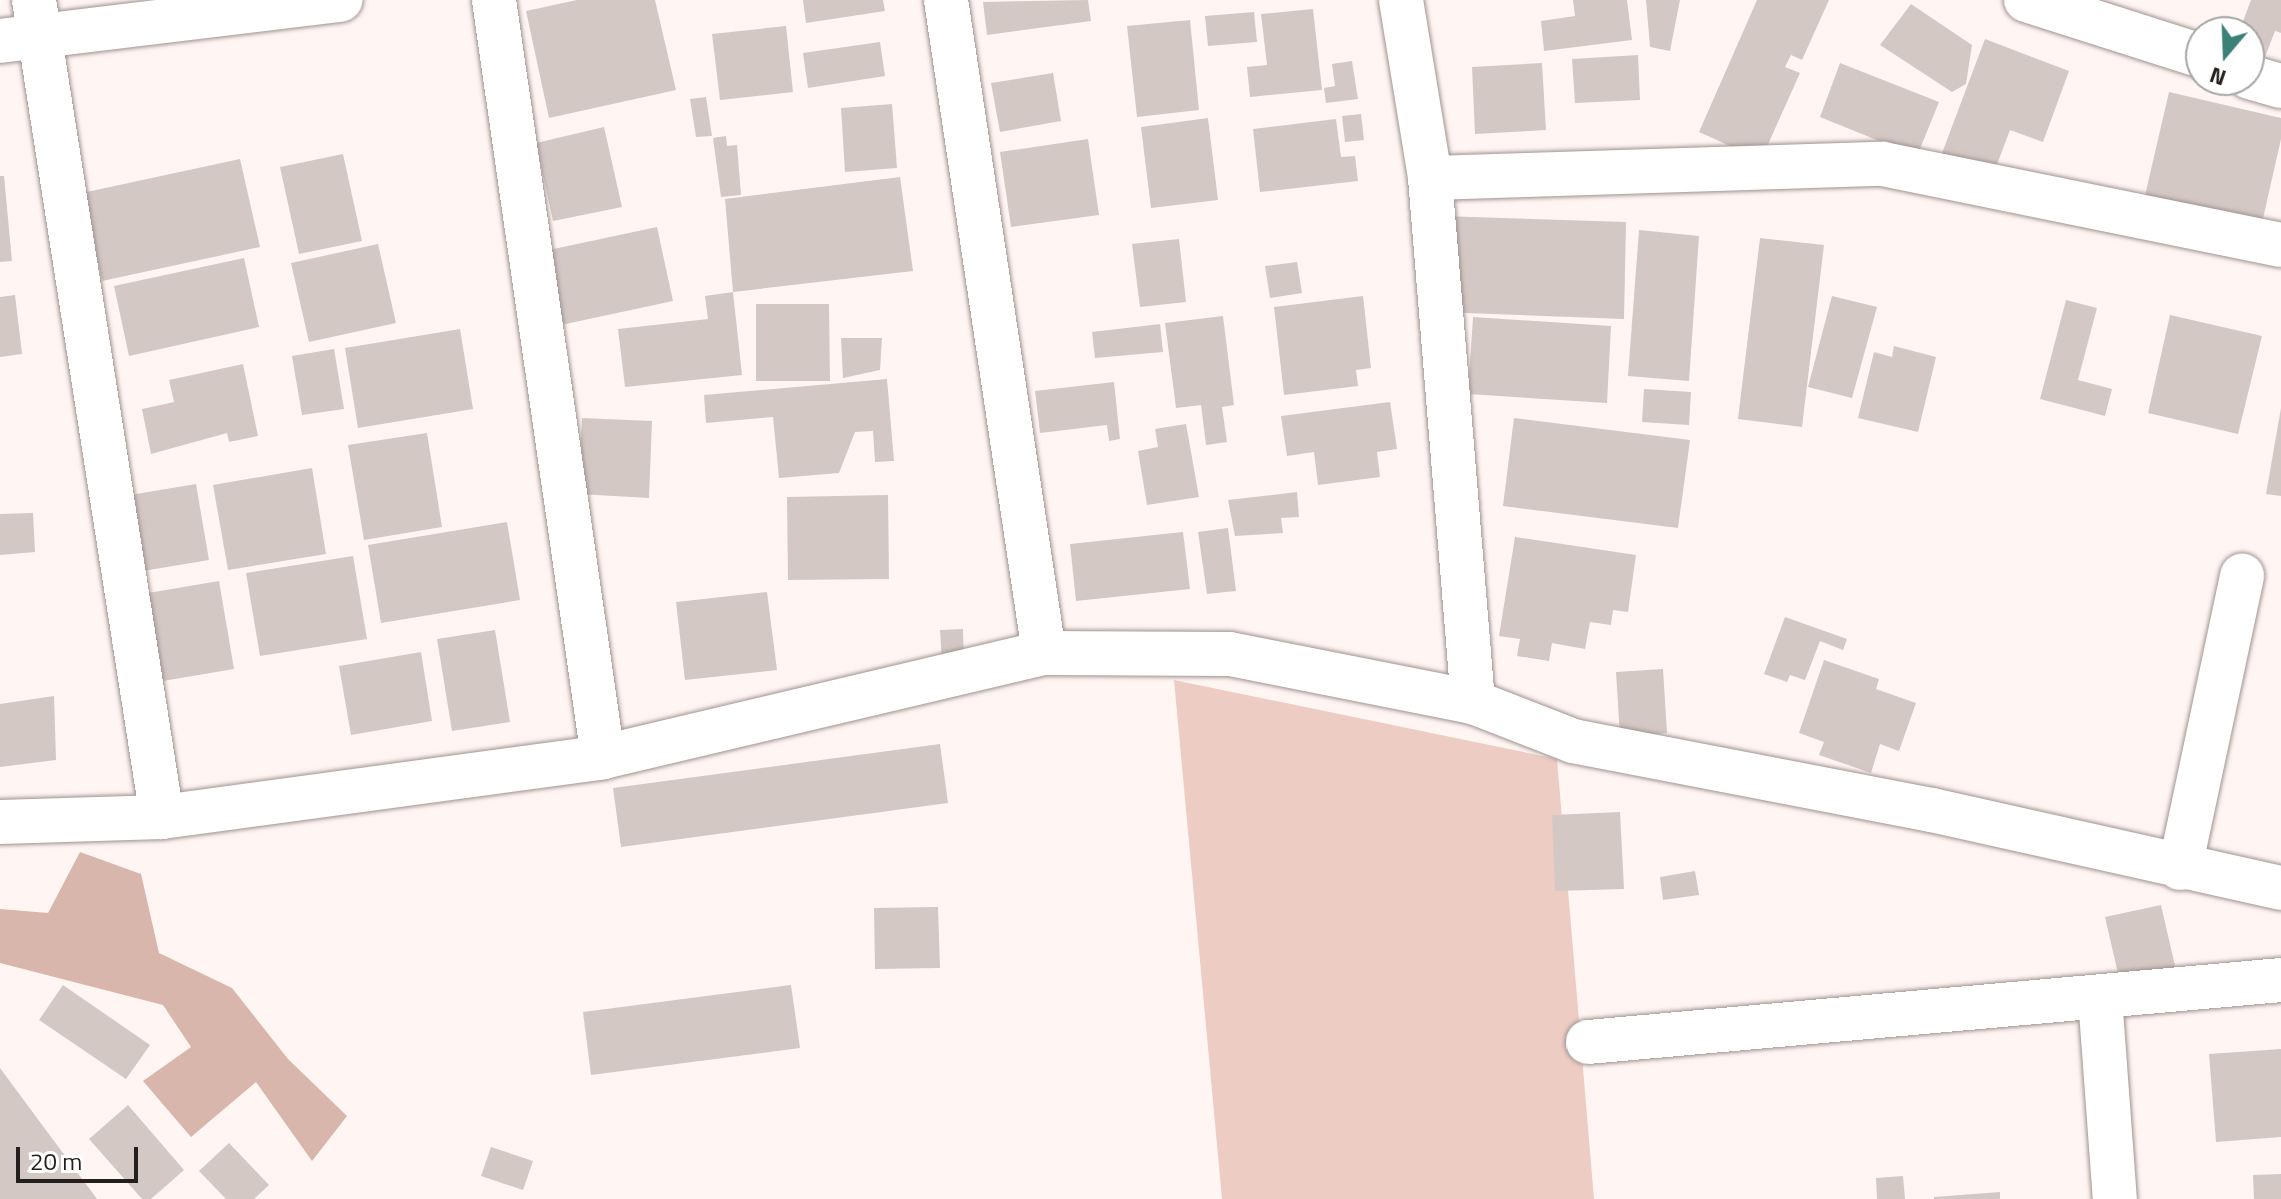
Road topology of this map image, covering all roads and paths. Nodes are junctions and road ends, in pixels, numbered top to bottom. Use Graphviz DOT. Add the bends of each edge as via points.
graph roads {
  1 [pos="341,0"];
  2 [pos="494,0"];
  3 [pos="946,0"];
  4 [pos="1401,0"];
  5 [pos="2026,0"];
  6 [pos="24,26"];
  7 [pos="2185,51"];
  8 [pos="1430,178"];
  9 [pos="2281,245"];
  10 [pos="2242,576"];
  11 [pos="1044,653"];
  12 [pos="1473,702"];
  13 [pos="603,757"];
  14 [pos="162,817"];
  15 [pos="0,822"];
  16 [pos="2180,868"];
  17 [pos="2281,888"];
  18 [pos="2281,980"];
  19 [pos="2100,997"];
  20 [pos="1588,1042"];
  21 [pos="2115,1199"];
  1 -- 6 [label="street"];
  2 -- 13 [label="street"];
  3 -- 11 [label="street"];
  4 -- 8 [label="street"];
  5 -- 7 [label="street"];
  6 -- 14 [label="street"];
  8 -- 9 [label="street" via="1883,164"];
  8 -- 12 [label="street"];
  10 -- 16 [label="street"];
  11 -- 12 [label="street" via="1230,654"];
  11 -- 13 [label="street"];
  12 -- 16 [label="street" via="1573,741 1960,816"];
  13 -- 14 [label="street"];
  14 -- 15 [label="street"];
  16 -- 17 [label="street"];
  18 -- 19 [label="street"];
  19 -- 20 [label="street"];
  19 -- 21 [label="street"];
}
